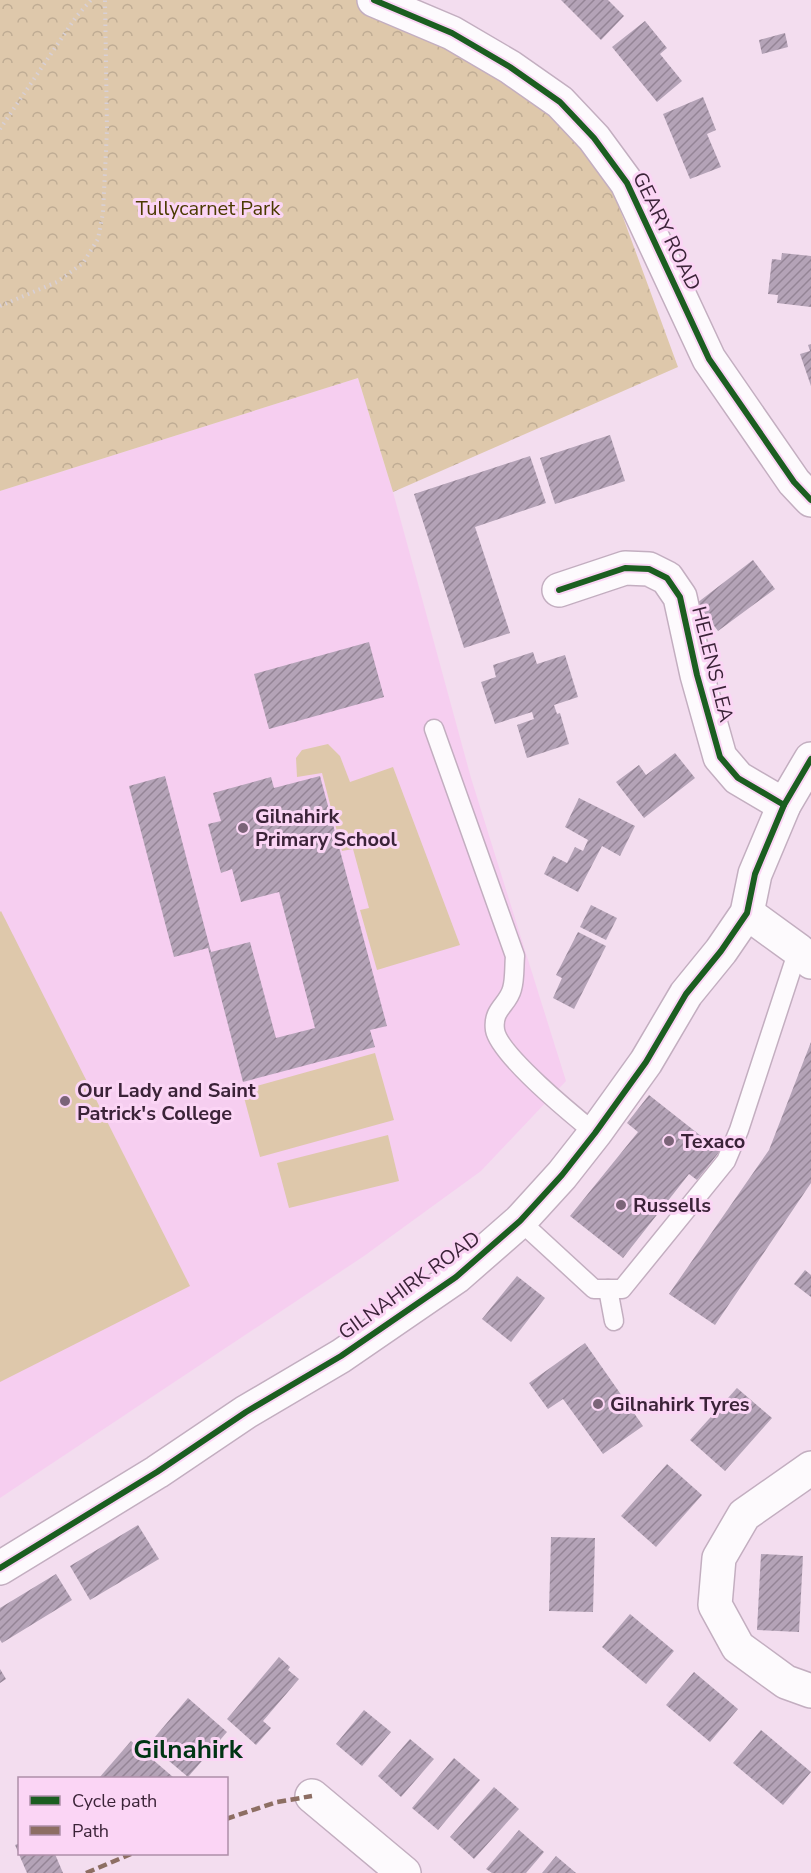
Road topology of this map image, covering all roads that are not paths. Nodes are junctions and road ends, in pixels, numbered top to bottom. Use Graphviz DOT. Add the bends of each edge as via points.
graph roads {
  1 [pos="374,0"];
  2 [pos="811,500"];
  3 [pos="559,590"];
  4 [pos="434,729"];
  5 [pos="811,759"];
  6 [pos="784,805"];
  7 [pos="747,913"];
  8 [pos="805,956"];
  9 [pos="595,1133"];
  10 [pos="520,1221"];
  11 [pos="608,1289"];
  12 [pos="614,1321"];
  13 [pos="811,1468"];
  14 [pos="0,1568"];
  15 [pos="811,1691"];
  16 [pos="312,1796"];
  17 [pos="404,1873"];
  1 -- 2 [label="street, GEARY ROAD" via="452,33 510,67 560,102 594,138 627,183 709,358 794,482"];
  3 -- 6 [label="street, HELENS LEA" via="625,568 649,568 667,578 680,597 720,757 738,778"];
  4 -- 9 [label="lane" via="515,956 512,991 496,1012 495,1032 507,1053"];
  5 -- 6 [label="street, GILNAHIRK ROAD"];
  6 -- 7 [label="street, GILNAHIRK ROAD" via="755,874"];
  7 -- 8 [label="street"];
  7 -- 9 [label="street, GILNAHIRK ROAD" via="686,994 646,1062"];
  8 -- 11 [label="lane" via="726,1161 622,1289"];
  9 -- 10 [label="street, GILNAHIRK ROAD"];
  10 -- 11 [label="lane" via="594,1289"];
  10 -- 14 [label="street, GILNAHIRK ROAD" via="456,1277 341,1356"];
  11 -- 12 [label="lane"];
  13 -- 15 [label="street" via="744,1515 719,1557 715,1605 738,1647 786,1682"];
  16 -- 17 [label="street"];
}
